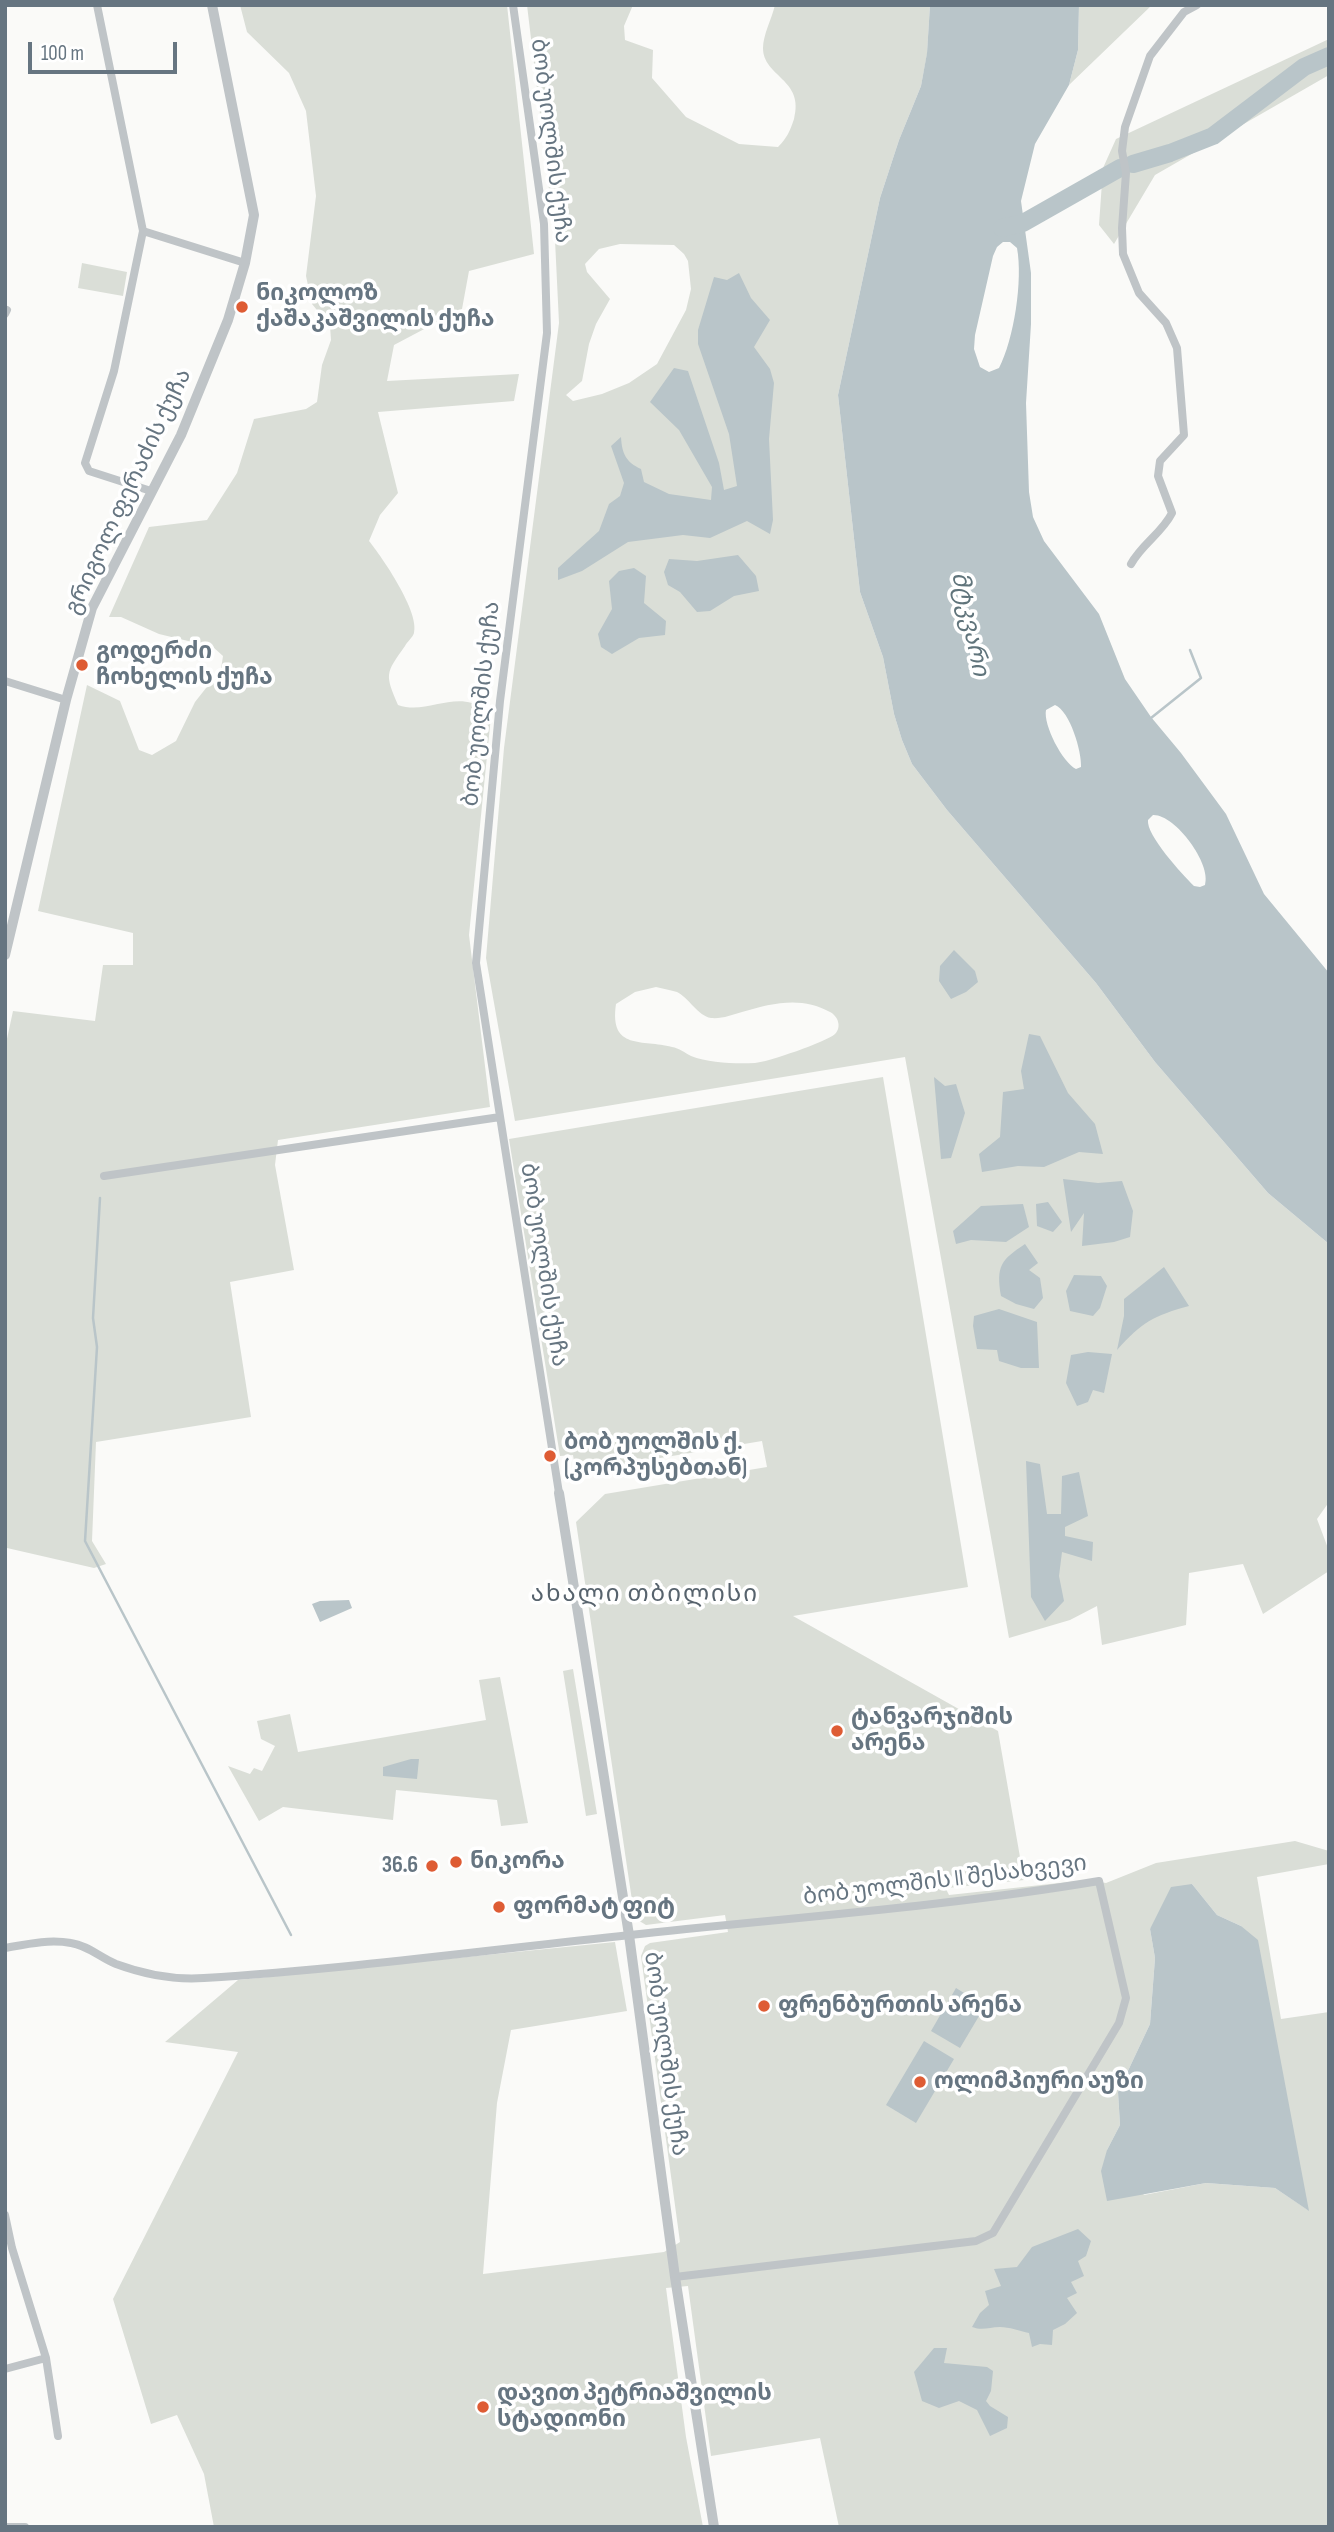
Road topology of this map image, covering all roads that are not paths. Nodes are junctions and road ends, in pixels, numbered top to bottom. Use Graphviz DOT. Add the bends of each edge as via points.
graph roads {
  1 [pos="96,5"];
  2 [pos="212,5"];
  3 [pos="513,5"];
  4 [pos="1197,5"];
  5 [pos="143,231"];
  6 [pos="245,263"];
  7 [pos="151,491"];
  8 [pos="1131,564"];
  9 [pos="5,681"];
  10 [pos="66,700"];
  11 [pos="5,955"];
  12 [pos="500,1117"];
  13 [pos="104,1176"];
  14 [pos="559,1493"];
  15 [pos="629,1935"];
  16 [pos="5,1948"];
  17 [pos="5,2214"];
  18 [pos="675,2277"];
  19 [pos="46,2358"];
  20 [pos="5,2369"];
  21 [pos="58,2435"];
  22 [pos="5,2527"];
  23 [pos="24,2527"];
  24 [pos="714,2527"];
  1 -- 5 [label="street"];
  2 -- 6 [label="street, გრიგოლ ფერაძის ქუჩა" via="254,215"];
  3 -- 12 [label="street, ბობ უოლშის ქუჩა" via="544,225 547,324 500,701 476,963"];
  4 -- 8 [label="street" via="1184,12 1150,56 1125,127 1122,150 1126,173 1123,254 1139,293 1166,323 1177,348 1184,435 1160,461 1158,476 1172,513"];
  5 -- 6 [label="street"];
  5 -- 7 [label="street" via="114,371 85,463 89,471"];
  6 -- 7 [label="street, გრიგოლ ფერაძის ქუჩა" via="228,320 181,435"];
  7 -- 10 [label="street, გრიგოლ ფერაძის ქუჩა" via="92,608"];
  9 -- 10 [label="street"];
  10 -- 11 [label="street, გრიგოლ ფერაძის ქუჩა"];
  12 -- 13 [label="street"];
  12 -- 14 [label="street, ბობ უოლშის ქუჩა"];
  14 -- 15 [label="street, ბობ უოლშის ქუჩა"];
  15 -- 16 [label="street" via="198,1979 155,1975 116,1964 74,1943 44,1941"];
  15 -- 18 [label="street, ბობ უოლშის ქუჩა"];
  15 -- 18 [label="street, ბობ უოლშის II შესახვევი" via="916,1906 1099,1881 1126,1998 1115,2029 998,2229 988,2237"];
  17 -- 19 [label="street"];
  18 -- 24 [label="street, ბობ უოლშის ქუჩა"];
  19 -- 20 [label="street"];
  19 -- 21 [label="street"];
  22 -- 23 [label="street"];
}
